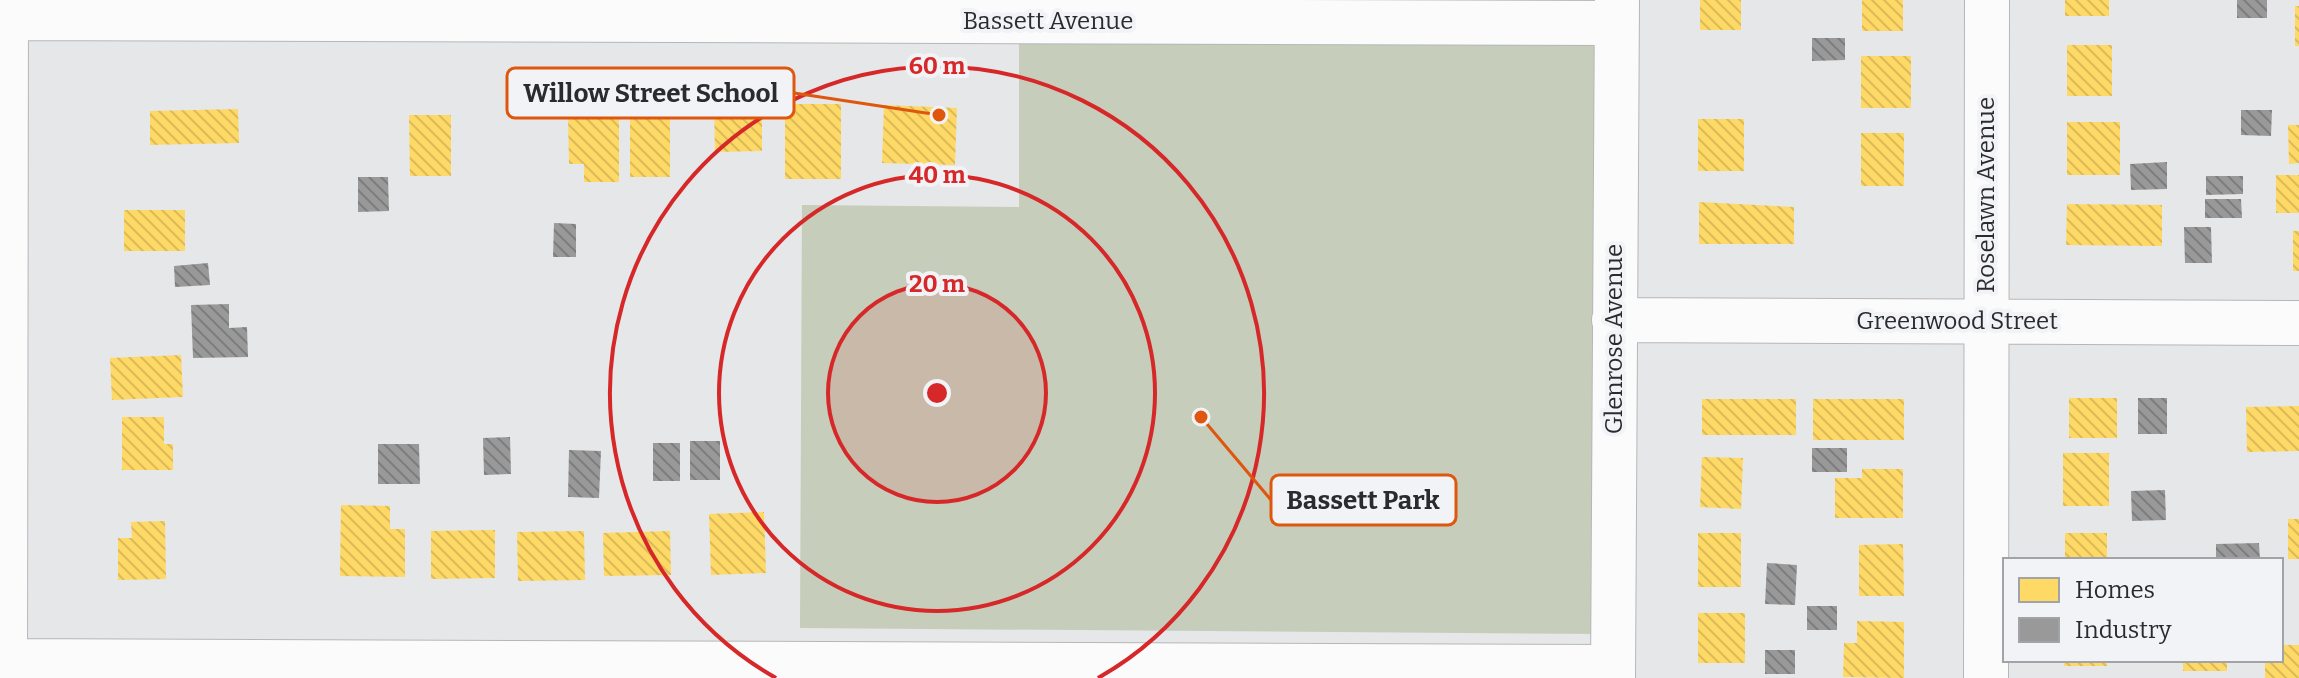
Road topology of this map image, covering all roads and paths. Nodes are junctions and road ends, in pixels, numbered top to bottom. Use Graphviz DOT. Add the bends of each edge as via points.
graph roads {
  1 [pos="1987,0"];
  2 [pos="4,12"];
  3 [pos="1617,12"];
  4 [pos="1614,320"];
  5 [pos="1986,322"];
  6 [pos="2299,323"];
  7 [pos="5,670"];
  8 [pos="820,671"];
  9 [pos="1613,673"];
  10 [pos="1986,678"];
  1 -- 5 [label="street, Roselawn Avenue"];
  2 -- 3 [label="street, Bassett Avenue"];
  2 -- 7 [label="street"];
  3 -- 4 [label="street, Glenrose Avenue"];
  4 -- 5 [label="street, Greenwood Street"];
  4 -- 9 [label="street, Glenrose Avenue"];
  5 -- 6 [label="street, Greenwood Street"];
  5 -- 10 [label="street, Roselawn Avenue"];
  7 -- 8 [label="street"];
  8 -- 9 [label="street"];
}
